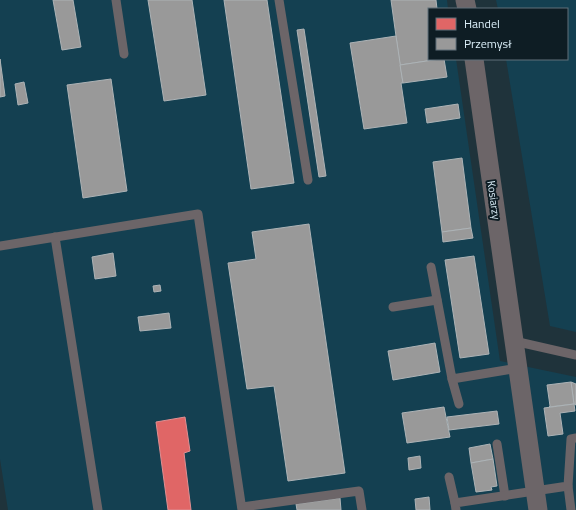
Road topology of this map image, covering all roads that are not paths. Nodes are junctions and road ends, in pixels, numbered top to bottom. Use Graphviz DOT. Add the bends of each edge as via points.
graph roads {
  1 [pos="116,0"];
  2 [pos="279,0"];
  3 [pos="124,54"];
  4 [pos="474,60"];
  5 [pos="308,180"];
  6 [pos="55,237"];
  7 [pos="0,246"];
  8 [pos="431,267"];
  9 [pos="437,300"];
  10 [pos="393,307"];
  11 [pos="514,341"];
  12 [pos="576,355"];
  13 [pos="518,368"];
  14 [pos="452,379"];
  15 [pos="459,404"];
  16 [pos="576,438"];
  17 [pos="497,444"];
  18 [pos="449,477"];
  19 [pos="568,486"];
  20 [pos="505,496"];
  21 [pos="537,501"];
  22 [pos="455,507"];
  23 [pos="242,508"];
  24 [pos="98,510"];
  25 [pos="362,510"];
  26 [pos="571,510"];
  1 -- 3 [label="lane"];
  2 -- 5 [label="lane"];
  4 -- 11 [label="street, Kosiarzy"];
  6 -- 7 [label="lane"];
  6 -- 23 [label="lane" via="198,214"];
  6 -- 24 [label="lane"];
  8 -- 9 [label="lane"];
  9 -- 10 [label="lane"];
  9 -- 14 [label="lane"];
  11 -- 12 [label="lane"];
  11 -- 13 [label="street, Kosiarzy"];
  13 -- 14 [label="lane"];
  13 -- 21 [label="street, Kosiarzy"];
  14 -- 15 [label="lane"];
  16 -- 19 [label="lane" via="571,439"];
  17 -- 20 [label="lane"];
  18 -- 22 [label="lane"];
  19 -- 21 [label="lane"];
  19 -- 26 [label="lane"];
  20 -- 21 [label="lane"];
  20 -- 22 [label="lane"];
  23 -- 25 [label="lane" via="359,491"];
}
